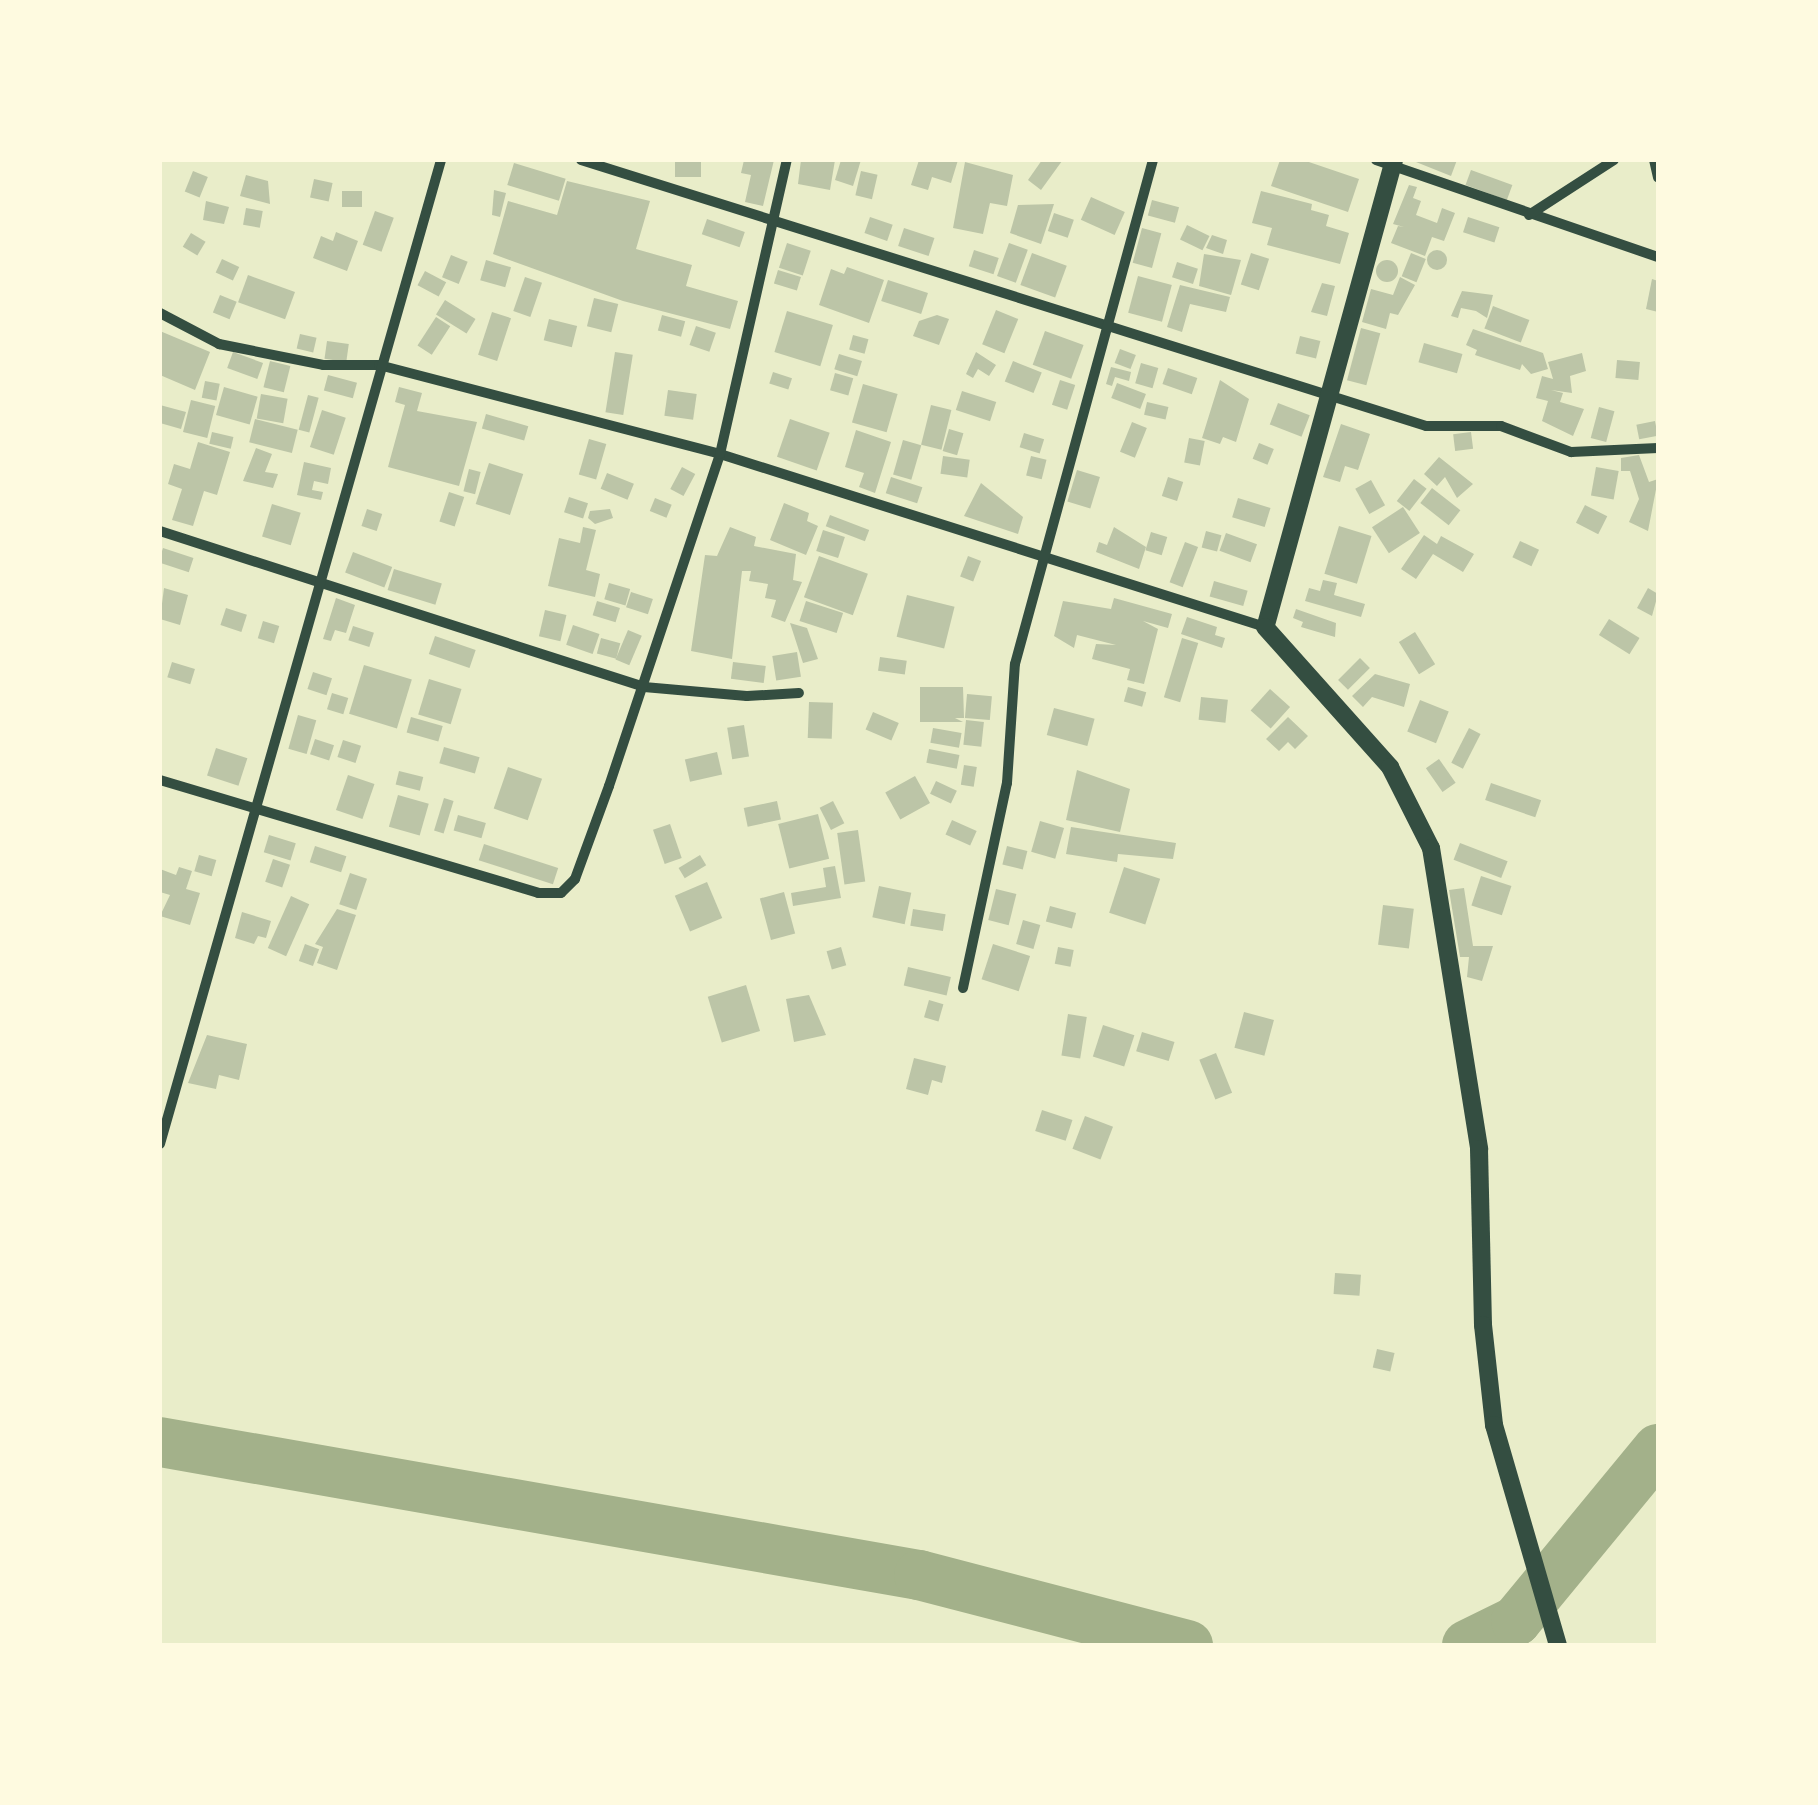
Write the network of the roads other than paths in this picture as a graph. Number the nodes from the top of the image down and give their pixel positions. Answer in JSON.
{"nodes":[{"id":1,"x":441,"y":160,"type":"edge"},
{"id":2,"x":582,"y":160,"type":"edge"},
{"id":3,"x":787,"y":160,"type":"edge"},
{"id":4,"x":1153,"y":160,"type":"edge"},
{"id":5,"x":1614,"y":160,"type":"edge"},
{"id":6,"x":1654,"y":160,"type":"edge"},
{"id":7,"x":1388,"y":162,"type":"edge"},
{"id":8,"x":1658,"y":178,"type":"edge"},
{"id":9,"x":1529,"y":215,"type":"junction"},
{"id":10,"x":775,"y":224,"type":"junction"},
{"id":11,"x":1658,"y":257,"type":"edge"},
{"id":12,"x":160,"y":313,"type":"edge"},
{"id":13,"x":1105,"y":330,"type":"junction"},
{"id":14,"x":379,"y":365,"type":"junction"},
{"id":15,"x":1329,"y":395,"type":"junction"},
{"id":16,"x":1658,"y":448,"type":"edge"},
{"id":17,"x":720,"y":454,"type":"junction"},
{"id":18,"x":160,"y":531,"type":"edge"},
{"id":19,"x":1040,"y":559,"type":"junction"},
{"id":20,"x":320,"y":578,"type":"junction"},
{"id":21,"x":1265,"y":627,"type":"junction"},
{"id":22,"x":644,"y":687,"type":"junction"},
{"id":23,"x":799,"y":693,"type":"dead end"},
{"id":24,"x":160,"y":780,"type":"edge"},
{"id":25,"x":260,"y":810,"type":"junction"},
{"id":26,"x":963,"y":988,"type":"dead end"},
{"id":27,"x":160,"y":1144,"type":"edge"},
{"id":28,"x":1558,"y":1645,"type":"edge"}],
"edges":[{"from":1,"to":14,"type":"street"},
{"from":2,"to":10,"type":"street"},
{"from":3,"to":10,"type":"street"},
{"from":4,"to":13,"type":"street"},
{"from":5,"to":9,"type":"street"},
{"from":6,"to":8,"type":"street"},
{"from":7,"to":9,"type":"street"},
{"from":7,"to":15,"type":"main road"},
{"from":9,"to":11,"type":"street"},
{"from":10,"to":13,"type":"street"},
{"from":10,"to":17,"type":"street"},
{"from":12,"to":14,"type":"street"},
{"from":13,"to":15,"type":"street"},
{"from":13,"to":19,"type":"street"},
{"from":14,"to":17,"type":"street"},
{"from":14,"to":20,"type":"street"},
{"from":15,"to":16,"type":"street"},
{"from":15,"to":21,"type":"main road"},
{"from":17,"to":19,"type":"street"},
{"from":17,"to":22,"type":"street"},
{"from":18,"to":20,"type":"street"},
{"from":19,"to":21,"type":"street"},
{"from":19,"to":26,"type":"street"},
{"from":20,"to":22,"type":"street"},
{"from":20,"to":25,"type":"street"},
{"from":21,"to":28,"type":"main road"},
{"from":22,"to":23,"type":"street"},
{"from":22,"to":25,"type":"street"},
{"from":24,"to":25,"type":"street"},
{"from":25,"to":27,"type":"street"}]}
